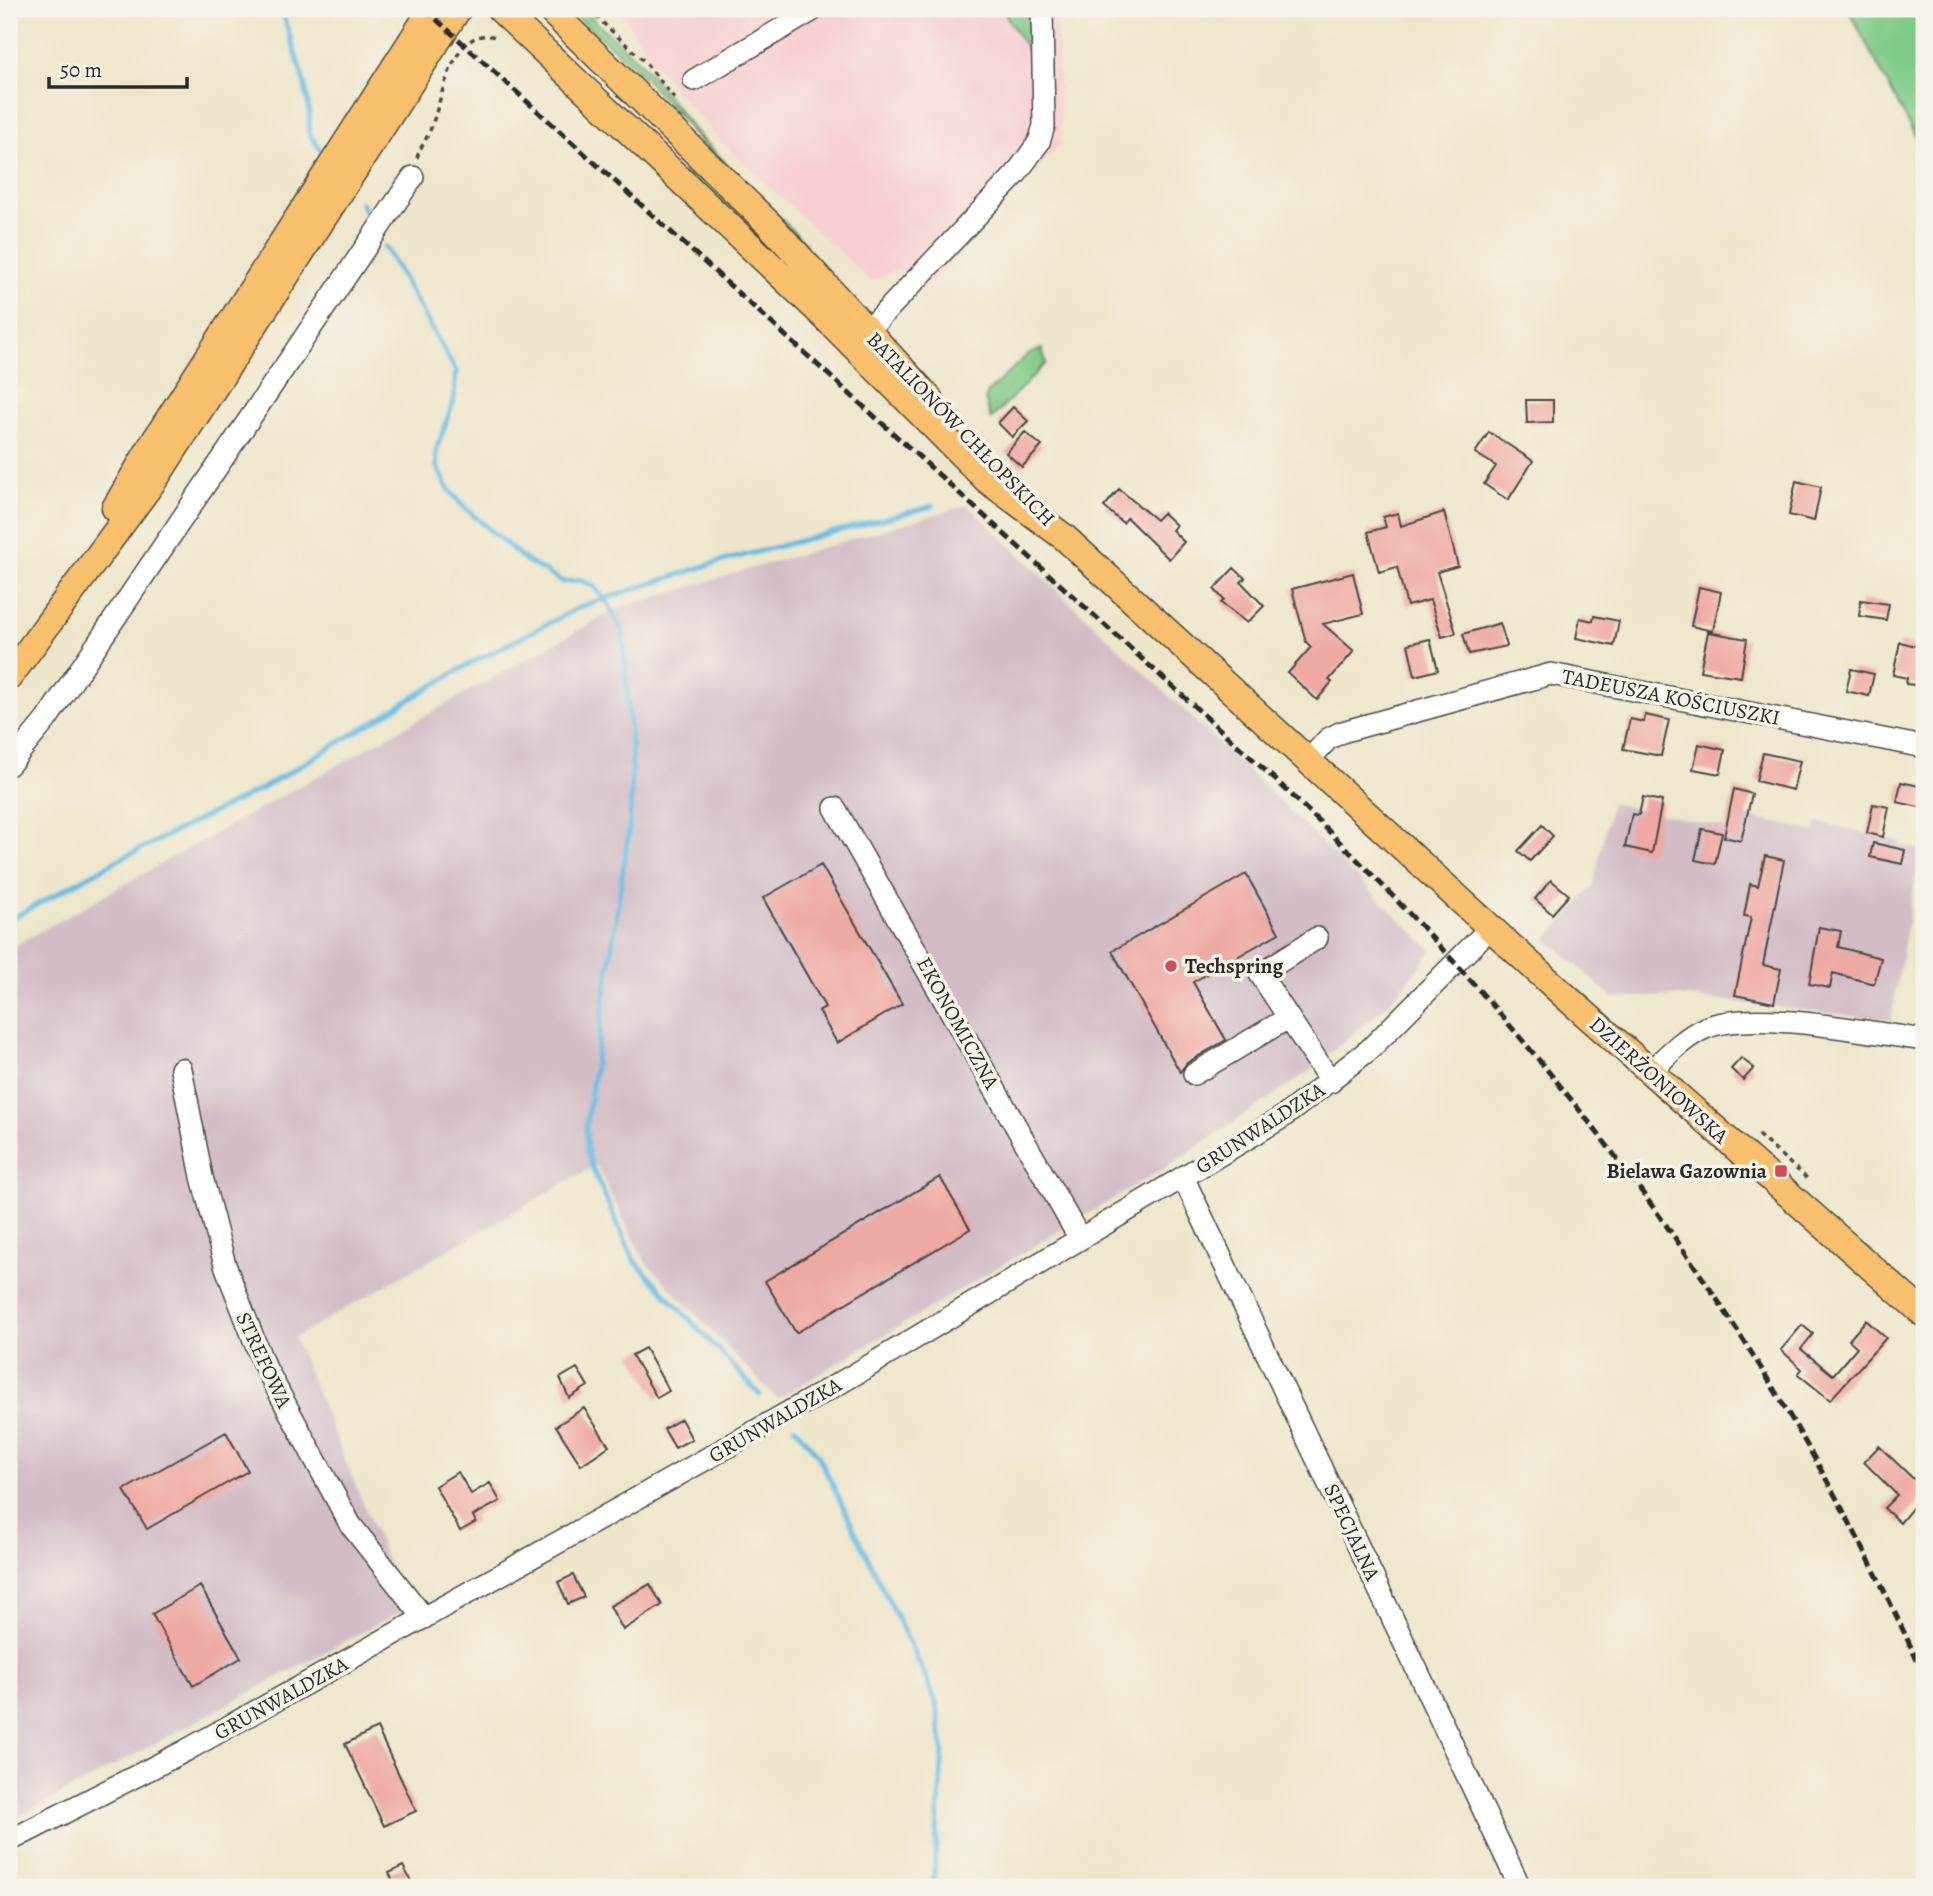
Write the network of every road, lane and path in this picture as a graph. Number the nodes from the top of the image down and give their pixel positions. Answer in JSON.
{"nodes":[{"id":1,"x":432,"y":9,"type":"edge"},
{"id":2,"x":458,"y":9,"type":"edge"},
{"id":3,"x":500,"y":9,"type":"edge"},
{"id":4,"x":549,"y":9,"type":"edge"},
{"id":5,"x":588,"y":9,"type":"edge"},
{"id":6,"x":815,"y":9,"type":"edge"},
{"id":7,"x":1042,"y":9,"type":"edge"},
{"id":8,"x":505,"y":41,"type":"dead end"},
{"id":9,"x":694,"y":79,"type":"dead end"},
{"id":10,"x":683,"y":110,"type":"dead end"},
{"id":11,"x":413,"y":177,"type":"joint"},
{"id":12,"x":861,"y":338,"type":"junction"},
{"id":13,"x":51,"y":619,"type":"junction"},
{"id":14,"x":9,"y":677,"type":"edge"},
{"id":15,"x":1924,"y":747,"type":"edge"},
{"id":16,"x":1308,"y":761,"type":"junction"},
{"id":17,"x":9,"y":765,"type":"edge"},
{"id":18,"x":835,"y":807,"type":"dead end"},
{"id":19,"x":1491,"y":927,"type":"junction"},
{"id":20,"x":1317,"y":938,"type":"dead end"},
{"id":21,"x":1288,"y":1018,"type":"junction"},
{"id":22,"x":1924,"y":1041,"type":"edge"},
{"id":23,"x":181,"y":1069,"type":"dead end"},
{"id":24,"x":1650,"y":1072,"type":"junction"},
{"id":25,"x":1194,"y":1074,"type":"dead end"},
{"id":26,"x":1331,"y":1083,"type":"junction"},
{"id":27,"x":1183,"y":1177,"type":"junction"},
{"id":28,"x":1080,"y":1239,"type":"junction"},
{"id":29,"x":1924,"y":1314,"type":"edge"},
{"id":30,"x":424,"y":1618,"type":"junction"},
{"id":31,"x":9,"y":1841,"type":"edge"},
{"id":32,"x":1520,"y":1887,"type":"edge"}],
"edges":[{"from":1,"to":13,"type":"main road"},
{"from":2,"to":13,"type":"main road"},
{"from":3,"to":12,"type":"main road","name":"BATALIONÓW CHŁOPSKICH"},
{"from":4,"to":12,"type":"main road","name":"BATALIONÓW CHŁOPSKICH"},
{"from":5,"to":10,"type":"path"},
{"from":6,"to":9,"type":"street"},
{"from":7,"to":12,"type":"street"},
{"from":8,"to":11,"type":"path"},
{"from":11,"to":17,"type":"street"},
{"from":12,"to":16,"type":"main road","name":"BATALIONÓW CHŁOPSKICH"},
{"from":13,"to":14,"type":"main road"},
{"from":15,"to":16,"type":"street","name":"TADEUSZA KOŚCIUSZKI"},
{"from":16,"to":19,"type":"main road","name":"DZIERŻONIOWSKA"},
{"from":18,"to":28,"type":"street","name":"EKONOMICZNA"},
{"from":19,"to":24,"type":"main road","name":"DZIERŻONIOWSKA"},
{"from":19,"to":26,"type":"street","name":"GRUNWALDZKA"},
{"from":20,"to":21,"type":"street"},
{"from":21,"to":25,"type":"street"},
{"from":21,"to":26,"type":"street"},
{"from":22,"to":24,"type":"street"},
{"from":23,"to":30,"type":"street","name":"STREFOWA"},
{"from":24,"to":29,"type":"main road","name":"DZIERŻONIOWSKA"},
{"from":26,"to":27,"type":"street","name":"GRUNWALDZKA"},
{"from":27,"to":28,"type":"street","name":"GRUNWALDZKA"},
{"from":27,"to":32,"type":"street","name":"SPECJALNA"},
{"from":28,"to":30,"type":"street","name":"GRUNWALDZKA"},
{"from":30,"to":31,"type":"street","name":"GRUNWALDZKA"}]}
